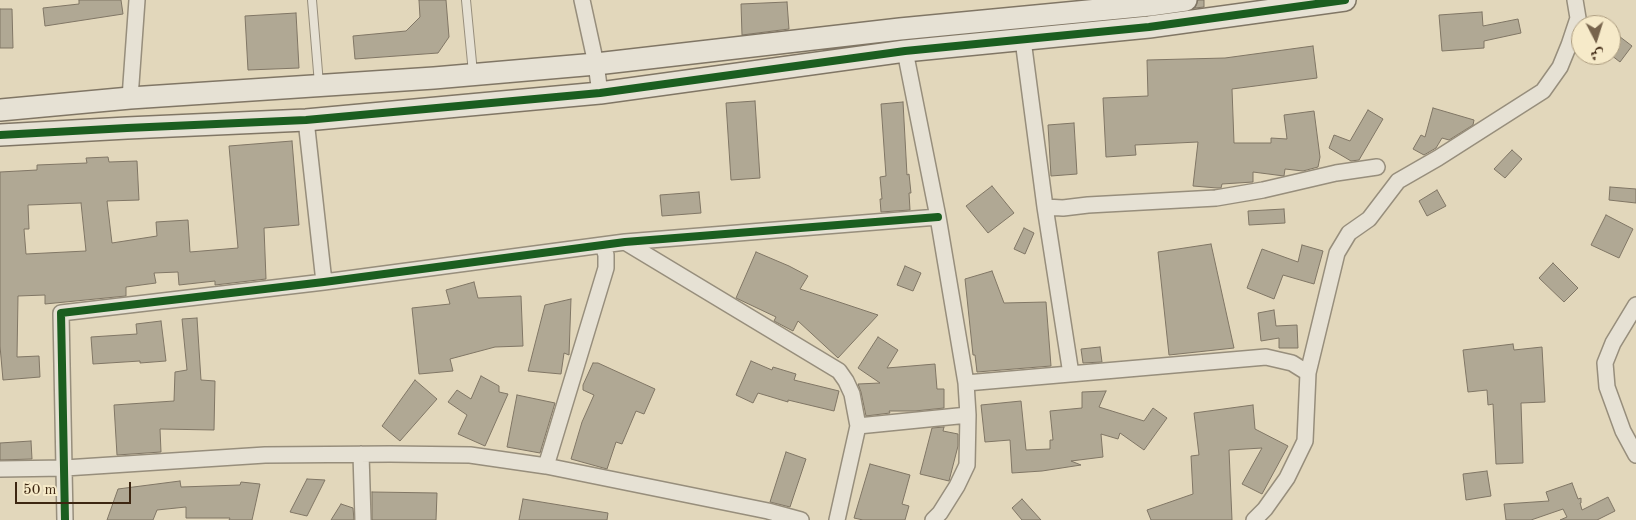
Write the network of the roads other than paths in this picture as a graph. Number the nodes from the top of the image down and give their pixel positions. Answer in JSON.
{"nodes":[{"id":1,"x":137,"y":0,"type":"edge"},
{"id":2,"x":312,"y":0,"type":"edge"},
{"id":3,"x":466,"y":0,"type":"edge"},
{"id":4,"x":582,"y":0,"type":"edge"},
{"id":5,"x":1186,"y":0,"type":"edge"},
{"id":6,"x":1345,"y":0,"type":"edge"},
{"id":7,"x":1575,"y":0,"type":"edge"},
{"id":8,"x":1150,"y":2,"type":"edge"},
{"id":9,"x":1022,"y":40,"type":"junction"},
{"id":10,"x":905,"y":51,"type":"junction"},
{"id":11,"x":596,"y":64,"type":"junction"},
{"id":12,"x":473,"y":74,"type":"junction"},
{"id":13,"x":434,"y":78,"type":"junction"},
{"id":14,"x":320,"y":86,"type":"junction"},
{"id":15,"x":600,"y":93,"type":"junction"},
{"id":16,"x":130,"y":98,"type":"junction"},
{"id":17,"x":437,"y":108,"type":"junction"},
{"id":18,"x":0,"y":110,"type":"edge"},
{"id":19,"x":306,"y":120,"type":"junction"},
{"id":20,"x":127,"y":128,"type":"junction"},
{"id":21,"x":0,"y":135,"type":"edge"},
{"id":22,"x":1377,"y":167,"type":"dead end"},
{"id":23,"x":1045,"y":207,"type":"junction"},
{"id":24,"x":938,"y":217,"type":"junction"},
{"id":25,"x":625,"y":242,"type":"junction"},
{"id":26,"x":603,"y":245,"type":"junction"},
{"id":27,"x":324,"y":282,"type":"junction"},
{"id":28,"x":1636,"y":305,"type":"edge"},
{"id":29,"x":1071,"y":374,"type":"junction"},
{"id":30,"x":1308,"y":374,"type":"junction"},
{"id":31,"x":966,"y":383,"type":"junction"},
{"id":32,"x":968,"y":415,"type":"junction"},
{"id":33,"x":858,"y":426,"type":"junction"},
{"id":34,"x":361,"y":454,"type":"junction"},
{"id":35,"x":1636,"y":455,"type":"edge"},
{"id":36,"x":546,"y":466,"type":"junction"},
{"id":37,"x":65,"y":468,"type":"junction"},
{"id":38,"x":0,"y":469,"type":"edge"},
{"id":39,"x":65,"y":520,"type":"edge"},
{"id":40,"x":363,"y":520,"type":"edge"},
{"id":41,"x":801,"y":520,"type":"edge"},
{"id":42,"x":837,"y":520,"type":"edge"},
{"id":43,"x":933,"y":520,"type":"edge"},
{"id":44,"x":1254,"y":520,"type":"edge"}],
"edges":[{"from":1,"to":16,"type":"street"},
{"from":2,"to":14,"type":"lane"},
{"from":3,"to":12,"type":"lane"},
{"from":4,"to":11,"type":"street"},
{"from":5,"to":8,"type":"street"},
{"from":6,"to":9,"type":"street"},
{"from":7,"to":30,"type":"street"},
{"from":8,"to":11,"type":"street"},
{"from":9,"to":10,"type":"street"},
{"from":9,"to":23,"type":"street"},
{"from":10,"to":15,"type":"street"},
{"from":10,"to":24,"type":"street"},
{"from":11,"to":12,"type":"street"},
{"from":11,"to":15,"type":"street"},
{"from":12,"to":13,"type":"street"},
{"from":13,"to":14,"type":"street"},
{"from":13,"to":17,"type":"street"},
{"from":14,"to":16,"type":"street"},
{"from":15,"to":17,"type":"street"},
{"from":16,"to":18,"type":"street"},
{"from":16,"to":20,"type":"street"},
{"from":17,"to":19,"type":"street"},
{"from":19,"to":20,"type":"street"},
{"from":19,"to":27,"type":"street"},
{"from":20,"to":21,"type":"street"},
{"from":22,"to":23,"type":"street"},
{"from":23,"to":29,"type":"street"},
{"from":24,"to":25,"type":"street"},
{"from":24,"to":31,"type":"street"},
{"from":25,"to":26,"type":"street"},
{"from":25,"to":33,"type":"street"},
{"from":26,"to":27,"type":"street"},
{"from":26,"to":36,"type":"street"},
{"from":27,"to":37,"type":"street"},
{"from":28,"to":35,"type":"street"},
{"from":29,"to":30,"type":"street"},
{"from":29,"to":31,"type":"street"},
{"from":30,"to":44,"type":"street"},
{"from":31,"to":32,"type":"street"},
{"from":32,"to":33,"type":"street"},
{"from":32,"to":43,"type":"street"},
{"from":33,"to":42,"type":"street"},
{"from":34,"to":36,"type":"street"},
{"from":34,"to":37,"type":"street"},
{"from":34,"to":40,"type":"street"},
{"from":36,"to":41,"type":"street"},
{"from":37,"to":38,"type":"street"},
{"from":37,"to":39,"type":"street"}]}
